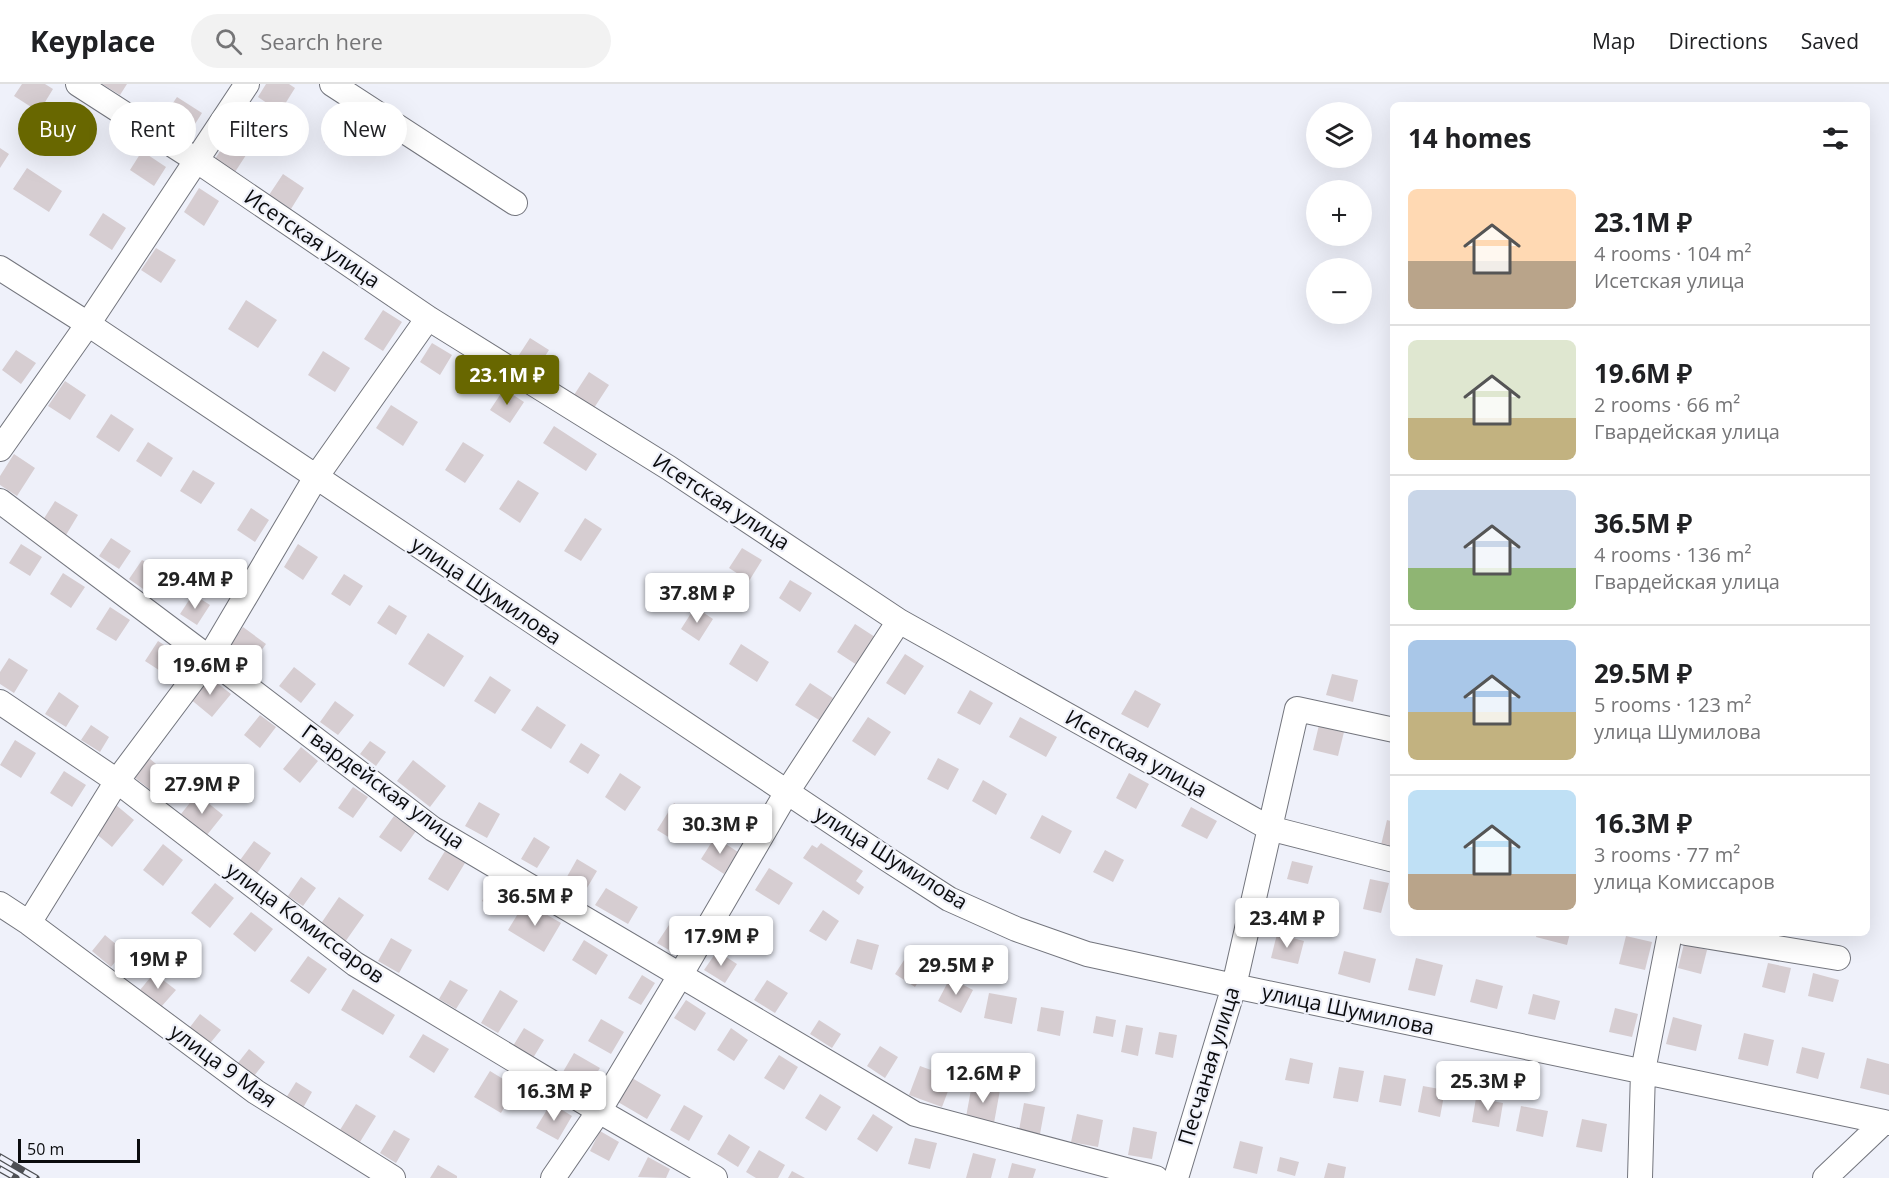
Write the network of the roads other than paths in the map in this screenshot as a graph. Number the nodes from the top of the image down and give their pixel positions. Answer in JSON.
{"nodes":[{"id":1,"x":78,"y":84,"type":"edge"},
{"id":2,"x":247,"y":84,"type":"edge"},
{"id":3,"x":332,"y":84,"type":"edge"},
{"id":4,"x":196,"y":160,"type":"junction"},
{"id":5,"x":515,"y":202,"type":"dead end"},
{"id":6,"x":0,"y":268,"type":"edge"},
{"id":7,"x":428,"y":318,"type":"junction"},
{"id":8,"x":88,"y":324,"type":"junction"},
{"id":9,"x":0,"y":449,"type":"edge"},
{"id":10,"x":316,"y":477,"type":"junction"},
{"id":11,"x":0,"y":501,"type":"edge"},
{"id":12,"x":899,"y":621,"type":"junction"},
{"id":13,"x":209,"y":658,"type":"junction"},
{"id":14,"x":0,"y":702,"type":"edge"},
{"id":15,"x":1390,"y":729,"type":"edge"},
{"id":16,"x":117,"y":781,"type":"junction"},
{"id":17,"x":786,"y":792,"type":"junction"},
{"id":18,"x":1269,"y":828,"type":"junction"},
{"id":19,"x":1390,"y":859,"type":"edge"},
{"id":20,"x":0,"y":904,"type":"edge"},
{"id":21,"x":29,"y":923,"type":"junction"},
{"id":22,"x":1669,"y":936,"type":"edge"},
{"id":23,"x":1704,"y":936,"type":"edge"},
{"id":24,"x":1838,"y":958,"type":"dead end"},
{"id":25,"x":681,"y":974,"type":"junction"},
{"id":26,"x":1234,"y":986,"type":"junction"},
{"id":27,"x":1643,"y":1071,"type":"junction"},
{"id":28,"x":598,"y":1111,"type":"junction"},
{"id":29,"x":1886,"y":1123,"type":"edge"},
{"id":30,"x":393,"y":1178,"type":"edge"},
{"id":31,"x":553,"y":1178,"type":"edge"},
{"id":32,"x":715,"y":1178,"type":"edge"},
{"id":33,"x":1156,"y":1178,"type":"edge"},
{"id":34,"x":1176,"y":1178,"type":"edge"},
{"id":35,"x":1640,"y":1178,"type":"edge"},
{"id":36,"x":1825,"y":1178,"type":"edge"}],
"edges":[{"from":1,"to":4,"type":"street","name":"Исетская улица"},
{"from":2,"to":4,"type":"street"},
{"from":3,"to":5,"type":"street"},
{"from":4,"to":7,"type":"street","name":"Исетская улица"},
{"from":4,"to":8,"type":"street"},
{"from":6,"to":8,"type":"street","name":"улица Шумилова"},
{"from":7,"to":10,"type":"street"},
{"from":7,"to":12,"type":"street","name":"Исетская улица"},
{"from":8,"to":9,"type":"street"},
{"from":8,"to":10,"type":"street","name":"улица Шумилова"},
{"from":10,"to":13,"type":"street"},
{"from":10,"to":17,"type":"street","name":"улица Шумилова"},
{"from":11,"to":13,"type":"street","name":"Гвардейская улица"},
{"from":12,"to":17,"type":"street"},
{"from":12,"to":18,"type":"street","name":"Исетская улица"},
{"from":13,"to":16,"type":"street"},
{"from":13,"to":25,"type":"street","name":"Гвардейская улица"},
{"from":14,"to":16,"type":"street","name":"улица Комиссаров"},
{"from":15,"to":18,"type":"street","name":"Песчаная улица"},
{"from":16,"to":21,"type":"street"},
{"from":16,"to":28,"type":"street","name":"улица Комиссаров"},
{"from":17,"to":25,"type":"street"},
{"from":17,"to":26,"type":"street","name":"улица Шумилова"},
{"from":18,"to":19,"type":"street","name":"Исетская улица"},
{"from":18,"to":26,"type":"street","name":"Песчаная улица"},
{"from":20,"to":21,"type":"street","name":"улица 9 Мая"},
{"from":21,"to":30,"type":"street","name":"улица 9 Мая"},
{"from":22,"to":27,"type":"street"},
{"from":23,"to":24,"type":"street"},
{"from":25,"to":28,"type":"street"},
{"from":25,"to":33,"type":"street","name":"Гвардейская улица"},
{"from":26,"to":27,"type":"street","name":"улица Шумилова"},
{"from":26,"to":34,"type":"street","name":"Песчаная улица"},
{"from":27,"to":29,"type":"street","name":"улица Шумилова"},
{"from":27,"to":35,"type":"street"},
{"from":28,"to":31,"type":"street"},
{"from":28,"to":32,"type":"street","name":"улица Комиссаров"},
{"from":29,"to":36,"type":"street","name":"улица Шумилова"}]}
